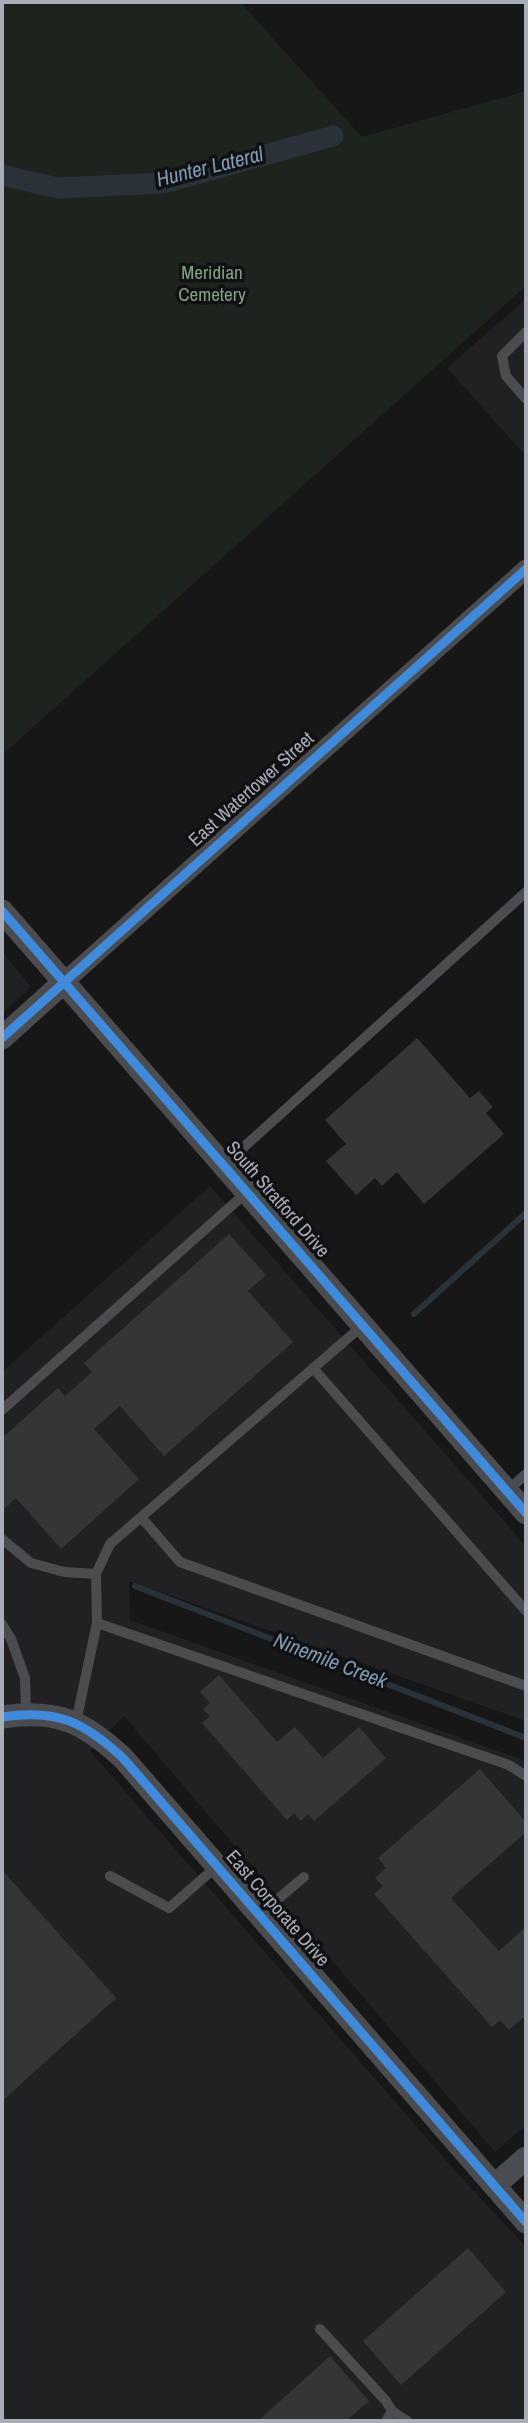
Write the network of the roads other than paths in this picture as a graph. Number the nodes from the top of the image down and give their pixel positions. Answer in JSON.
{"nodes":[{"id":1,"x":526,"y":332,"type":"edge"},
{"id":2,"x":526,"y":399,"type":"edge"},
{"id":3,"x":526,"y":569,"type":"edge"},
{"id":4,"x":526,"y":892,"type":"edge"},
{"id":5,"x":2,"y":911,"type":"edge"},
{"id":6,"x":64,"y":982,"type":"junction"},
{"id":7,"x":2,"y":1038,"type":"edge"},
{"id":8,"x":223,"y":1165,"type":"junction"},
{"id":9,"x":247,"y":1192,"type":"junction"},
{"id":10,"x":363,"y":1325,"type":"junction"},
{"id":11,"x":313,"y":1368,"type":"junction"},
{"id":12,"x":2,"y":1410,"type":"edge"},
{"id":13,"x":526,"y":1474,"type":"edge"},
{"id":14,"x":507,"y":1491,"type":"junction"},
{"id":15,"x":526,"y":1513,"type":"edge"},
{"id":16,"x":141,"y":1517,"type":"junction"},
{"id":17,"x":2,"y":1539,"type":"edge"},
{"id":18,"x":96,"y":1574,"type":"junction"},
{"id":19,"x":526,"y":1611,"type":"edge"},
{"id":20,"x":97,"y":1623,"type":"junction"},
{"id":21,"x":2,"y":1624,"type":"edge"},
{"id":22,"x":526,"y":1686,"type":"edge"},
{"id":23,"x":26,"y":1713,"type":"junction"},
{"id":24,"x":2,"y":1717,"type":"edge"},
{"id":25,"x":76,"y":1722,"type":"junction"},
{"id":26,"x":526,"y":1776,"type":"edge"},
{"id":27,"x":217,"y":1866,"type":"junction"},
{"id":28,"x":110,"y":1876,"type":"dead end"},
{"id":29,"x":304,"y":1877,"type":"dead end"},
{"id":30,"x":259,"y":1916,"type":"junction"},
{"id":31,"x":526,"y":2158,"type":"edge"},
{"id":32,"x":495,"y":2185,"type":"junction"},
{"id":33,"x":526,"y":2222,"type":"edge"},
{"id":34,"x":320,"y":2329,"type":"dead end"},
{"id":35,"x":392,"y":2411,"type":"junction"},
{"id":36,"x":386,"y":2421,"type":"edge"},
{"id":37,"x":407,"y":2421,"type":"edge"}],
"edges":[{"from":1,"to":2,"type":"lane"},
{"from":3,"to":6,"type":"street","name":"East Watertower Street"},
{"from":4,"to":8,"type":"lane"},
{"from":5,"to":6,"type":"street","name":"South Stratford Drive"},
{"from":6,"to":7,"type":"street","name":"East Watertower Street"},
{"from":6,"to":8,"type":"street","name":"South Stratford Drive"},
{"from":8,"to":9,"type":"street","name":"South Stratford Drive"},
{"from":9,"to":10,"type":"street","name":"South Stratford Drive"},
{"from":9,"to":12,"type":"lane"},
{"from":10,"to":11,"type":"lane"},
{"from":10,"to":14,"type":"street","name":"South Stratford Drive"},
{"from":11,"to":16,"type":"lane"},
{"from":11,"to":19,"type":"lane"},
{"from":13,"to":14,"type":"lane"},
{"from":14,"to":15,"type":"street","name":"South Stratford Drive"},
{"from":16,"to":18,"type":"lane"},
{"from":16,"to":22,"type":"lane"},
{"from":17,"to":18,"type":"lane"},
{"from":18,"to":20,"type":"lane"},
{"from":20,"to":25,"type":"lane"},
{"from":20,"to":26,"type":"lane"},
{"from":21,"to":23,"type":"lane"},
{"from":23,"to":24,"type":"street","name":"East Corporate Drive"},
{"from":23,"to":25,"type":"street","name":"East Corporate Drive"},
{"from":25,"to":27,"type":"street","name":"East Corporate Drive"},
{"from":27,"to":28,"type":"lane"},
{"from":27,"to":30,"type":"street","name":"East Corporate Drive"},
{"from":29,"to":30,"type":"lane"},
{"from":30,"to":32,"type":"street","name":"East Corporate Drive"},
{"from":31,"to":32,"type":"street"},
{"from":32,"to":33,"type":"street","name":"East Corporate Drive"},
{"from":34,"to":35,"type":"lane"},
{"from":35,"to":36,"type":"lane"},
{"from":35,"to":37,"type":"lane"}]}
